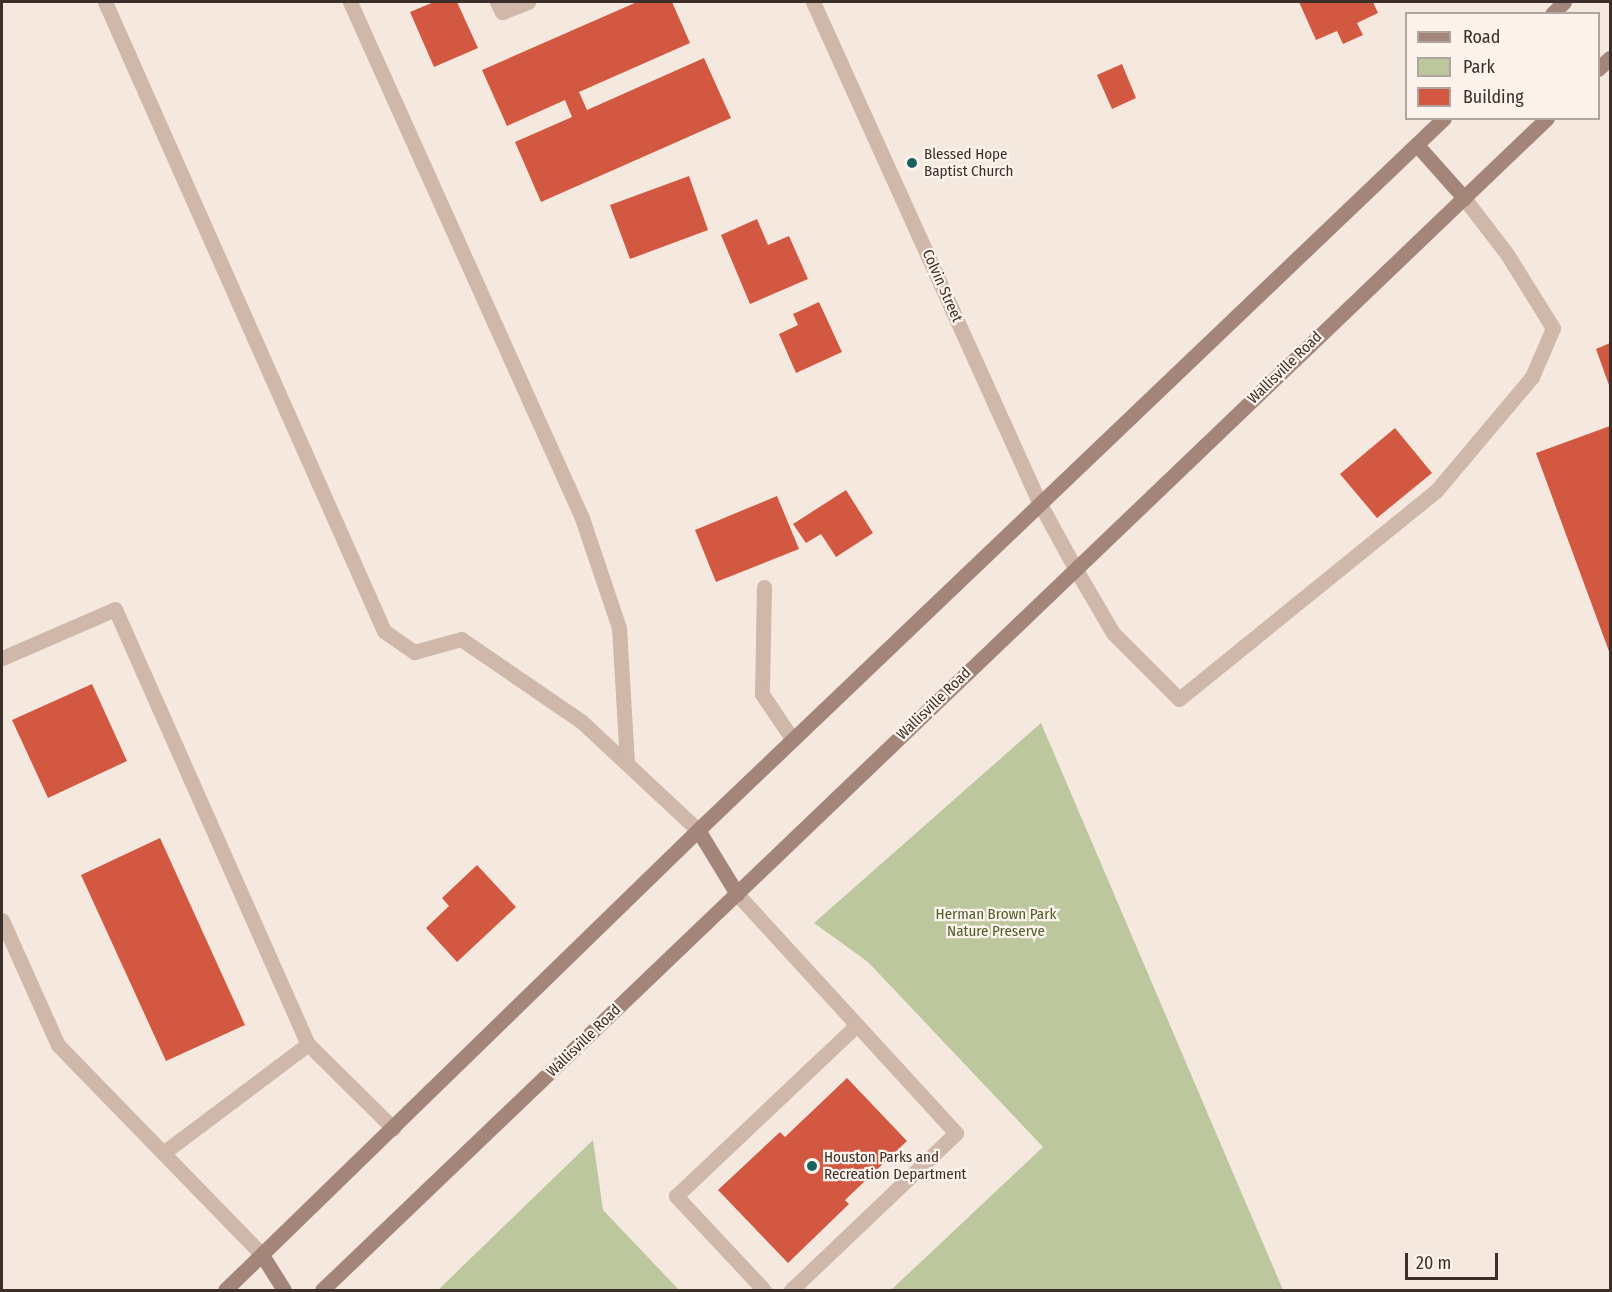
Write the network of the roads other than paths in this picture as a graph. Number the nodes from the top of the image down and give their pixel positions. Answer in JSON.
{"nodes":[{"id":1,"x":105,"y":2,"type":"edge"},
{"id":2,"x":350,"y":2,"type":"edge"},
{"id":3,"x":497,"y":2,"type":"edge"},
{"id":4,"x":528,"y":2,"type":"edge"},
{"id":5,"x":813,"y":2,"type":"edge"},
{"id":6,"x":1442,"y":120,"type":"edge"},
{"id":7,"x":1545,"y":120,"type":"edge"},
{"id":8,"x":1417,"y":145,"type":"junction"},
{"id":9,"x":1464,"y":198,"type":"junction"},
{"id":10,"x":1040,"y":504,"type":"junction"},
{"id":11,"x":1075,"y":568,"type":"junction"},
{"id":12,"x":764,"y":587,"type":"dead end"},
{"id":13,"x":2,"y":658,"type":"edge"},
{"id":14,"x":793,"y":740,"type":"junction"},
{"id":15,"x":627,"y":764,"type":"junction"},
{"id":16,"x":698,"y":830,"type":"junction"},
{"id":17,"x":737,"y":894,"type":"junction"},
{"id":18,"x":2,"y":920,"type":"edge"},
{"id":19,"x":856,"y":1026,"type":"junction"},
{"id":20,"x":308,"y":1044,"type":"junction"},
{"id":21,"x":393,"y":1128,"type":"junction"},
{"id":22,"x":163,"y":1153,"type":"junction"},
{"id":23,"x":262,"y":1255,"type":"junction"},
{"id":24,"x":225,"y":1290,"type":"edge"},
{"id":25,"x":284,"y":1290,"type":"edge"},
{"id":26,"x":322,"y":1290,"type":"edge"},
{"id":27,"x":764,"y":1290,"type":"edge"},
{"id":28,"x":791,"y":1290,"type":"edge"}],
"edges":[{"from":1,"to":15,"type":"street"},
{"from":2,"to":15,"type":"street"},
{"from":3,"to":4,"type":"street"},
{"from":5,"to":10,"type":"street","name":"Colvin Street"},
{"from":6,"to":8,"type":"main road"},
{"from":7,"to":9,"type":"main road","name":"Wallisville Road"},
{"from":8,"to":9,"type":"main road"},
{"from":8,"to":10,"type":"main road"},
{"from":9,"to":11,"type":"main road","name":"Wallisville Road"},
{"from":9,"to":11,"type":"street","name":"Colvin Street"},
{"from":10,"to":11,"type":"street","name":"Colvin Street"},
{"from":10,"to":14,"type":"main road"},
{"from":11,"to":17,"type":"main road","name":"Wallisville Road"},
{"from":12,"to":14,"type":"street"},
{"from":13,"to":20,"type":"street"},
{"from":14,"to":16,"type":"main road"},
{"from":15,"to":16,"type":"street"},
{"from":16,"to":17,"type":"main road"},
{"from":16,"to":21,"type":"main road"},
{"from":17,"to":19,"type":"street"},
{"from":17,"to":26,"type":"main road","name":"Wallisville Road"},
{"from":18,"to":22,"type":"street"},
{"from":19,"to":27,"type":"street"},
{"from":19,"to":28,"type":"street"},
{"from":20,"to":21,"type":"street"},
{"from":20,"to":22,"type":"street"},
{"from":21,"to":23,"type":"main road"},
{"from":22,"to":23,"type":"street"},
{"from":23,"to":24,"type":"main road"},
{"from":23,"to":25,"type":"main road"}]}
